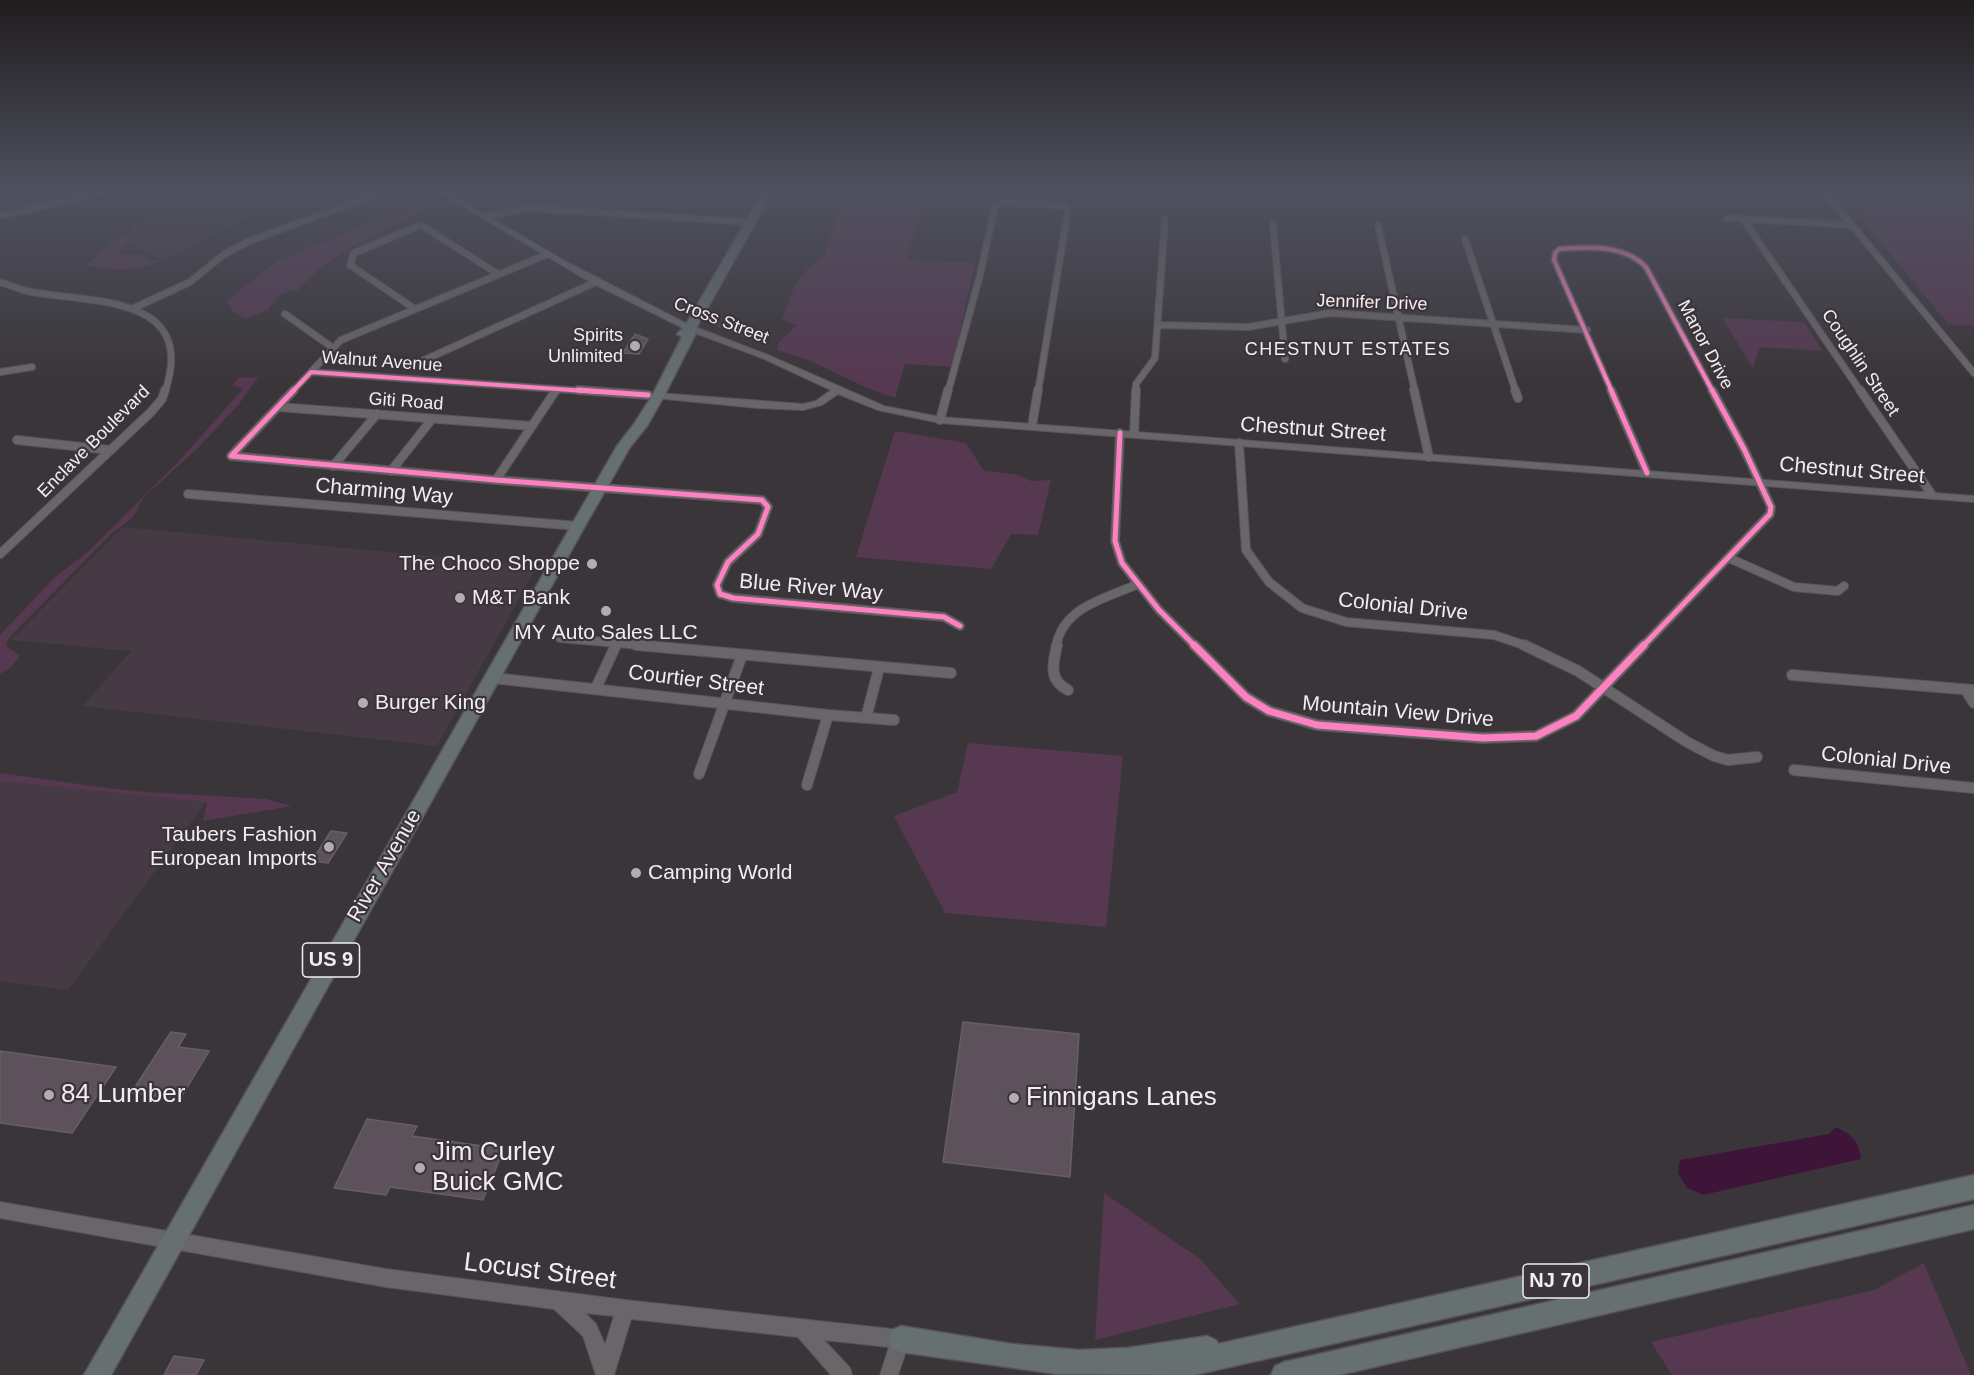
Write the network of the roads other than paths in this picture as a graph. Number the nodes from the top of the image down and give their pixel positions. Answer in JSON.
{"nodes":[{"id":1,"x":225,"y":254,"type":"edge"},
{"id":2,"x":354,"y":254,"type":"edge"},
{"id":3,"x":467,"y":254,"type":"edge"},
{"id":4,"x":548,"y":254,"type":"joint"},
{"id":5,"x":732,"y":254,"type":"edge"},
{"id":6,"x":984,"y":254,"type":"edge"},
{"id":7,"x":1061,"y":254,"type":"edge"},
{"id":8,"x":1163,"y":254,"type":"edge"},
{"id":9,"x":1276,"y":254,"type":"edge"},
{"id":10,"x":1384,"y":254,"type":"edge"},
{"id":11,"x":1469,"y":254,"type":"edge"},
{"id":12,"x":1555,"y":254,"type":"edge"},
{"id":13,"x":1631,"y":254,"type":"edge"},
{"id":14,"x":1767,"y":254,"type":"edge"},
{"id":15,"x":1875,"y":254,"type":"edge"},
{"id":16,"x":498,"y":274,"type":"junction"},
{"id":17,"x":598,"y":281,"type":"junction"},
{"id":18,"x":0,"y":282,"type":"edge"},
{"id":19,"x":8,"y":286,"type":"junction"},
{"id":20,"x":0,"y":290,"type":"edge"},
{"id":21,"x":134,"y":308,"type":"junction"},
{"id":22,"x":415,"y":309,"type":"junction"},
{"id":23,"x":285,"y":314,"type":"dead end"},
{"id":24,"x":1398,"y":317,"type":"junction"},
{"id":25,"x":1282,"y":321,"type":"junction"},
{"id":26,"x":1493,"y":324,"type":"junction"},
{"id":27,"x":1158,"y":325,"type":"junction"},
{"id":28,"x":690,"y":328,"type":"junction"},
{"id":29,"x":1587,"y":330,"type":"junction"},
{"id":30,"x":333,"y":348,"type":"junction"},
{"id":31,"x":1285,"y":359,"type":"dead end"},
{"id":32,"x":420,"y":362,"type":"dead end"},
{"id":33,"x":32,"y":367,"type":"dead end"},
{"id":34,"x":0,"y":372,"type":"edge"},
{"id":35,"x":311,"y":372,"type":"junction"},
{"id":36,"x":1974,"y":373,"type":"edge"},
{"id":37,"x":557,"y":389,"type":"junction"},
{"id":38,"x":837,"y":390,"type":"junction"},
{"id":39,"x":653,"y":396,"type":"junction"},
{"id":40,"x":1518,"y":398,"type":"dead end"},
{"id":41,"x":278,"y":407,"type":"junction"},
{"id":42,"x":376,"y":414,"type":"junction"},
{"id":43,"x":432,"y":419,"type":"junction"},
{"id":44,"x":940,"y":420,"type":"junction"},
{"id":45,"x":532,"y":426,"type":"junction"},
{"id":46,"x":1032,"y":426,"type":"junction"},
{"id":47,"x":1120,"y":433,"type":"junction"},
{"id":48,"x":1134,"y":434,"type":"junction"},
{"id":49,"x":17,"y":440,"type":"dead end"},
{"id":50,"x":1239,"y":442,"type":"junction"},
{"id":51,"x":110,"y":450,"type":"junction"},
{"id":52,"x":1430,"y":457,"type":"junction"},
{"id":53,"x":333,"y":465,"type":"junction"},
{"id":54,"x":391,"y":471,"type":"junction"},
{"id":55,"x":1647,"y":473,"type":"junction"},
{"id":56,"x":496,"y":480,"type":"junction"},
{"id":57,"x":1761,"y":482,"type":"junction"},
{"id":58,"x":600,"y":488,"type":"junction"},
{"id":59,"x":188,"y":494,"type":"dead end"},
{"id":60,"x":1932,"y":495,"type":"junction"},
{"id":61,"x":1974,"y":499,"type":"edge"},
{"id":62,"x":578,"y":526,"type":"junction"},
{"id":63,"x":0,"y":554,"type":"edge"},
{"id":64,"x":1728,"y":558,"type":"junction"},
{"id":65,"x":1138,"y":584,"type":"junction"},
{"id":66,"x":1844,"y":586,"type":"dead end"},
{"id":67,"x":960,"y":627,"type":"dead end"},
{"id":68,"x":560,"y":638,"type":"dead end"},
{"id":69,"x":617,"y":643,"type":"junction"},
{"id":70,"x":742,"y":655,"type":"junction"},
{"id":71,"x":879,"y":668,"type":"junction"},
{"id":72,"x":951,"y":673,"type":"dead end"},
{"id":73,"x":1792,"y":675,"type":"dead end"},
{"id":74,"x":493,"y":678,"type":"junction"},
{"id":75,"x":596,"y":688,"type":"junction"},
{"id":76,"x":1603,"y":688,"type":"junction"},
{"id":77,"x":1068,"y":690,"type":"dead end"},
{"id":78,"x":1970,"y":690,"type":"edge"},
{"id":79,"x":726,"y":703,"type":"junction"},
{"id":80,"x":1974,"y":704,"type":"edge"},
{"id":81,"x":828,"y":715,"type":"junction"},
{"id":82,"x":866,"y":718,"type":"junction"},
{"id":83,"x":894,"y":720,"type":"dead end"},
{"id":84,"x":1756,"y":757,"type":"dead end"},
{"id":85,"x":1794,"y":770,"type":"dead end"},
{"id":86,"x":699,"y":774,"type":"dead end"},
{"id":87,"x":807,"y":785,"type":"dead end"},
{"id":88,"x":1974,"y":788,"type":"edge"},
{"id":89,"x":1974,"y":1187,"type":"edge"},
{"id":90,"x":0,"y":1210,"type":"edge"},
{"id":91,"x":1974,"y":1217,"type":"edge"},
{"id":92,"x":175,"y":1239,"type":"junction"},
{"id":93,"x":558,"y":1300,"type":"junction"},
{"id":94,"x":625,"y":1309,"type":"junction"},
{"id":95,"x":1356,"y":1326,"type":"junction"},
{"id":96,"x":802,"y":1328,"type":"junction"},
{"id":97,"x":901,"y":1339,"type":"junction"},
{"id":98,"x":111,"y":1349,"type":"junction"},
{"id":99,"x":605,"y":1374,"type":"edge"},
{"id":100,"x":88,"y":1375,"type":"edge"},
{"id":101,"x":97,"y":1375,"type":"edge"},
{"id":102,"x":843,"y":1375,"type":"edge"},
{"id":103,"x":889,"y":1375,"type":"edge"},
{"id":104,"x":1138,"y":1375,"type":"edge"},
{"id":105,"x":1284,"y":1375,"type":"edge"}],
"edges":[{"from":1,"to":21,"type":"street"},
{"from":2,"to":22,"type":"street"},
{"from":3,"to":16,"type":"street"},
{"from":4,"to":16,"type":"street"},
{"from":4,"to":17,"type":"main road","name":"Cross Street"},
{"from":5,"to":28,"type":"highway","name":"River Avenue","number":"US 9"},
{"from":6,"to":44,"type":"street"},
{"from":7,"to":46,"type":"street"},
{"from":8,"to":27,"type":"street"},
{"from":9,"to":25,"type":"street"},
{"from":10,"to":24,"type":"street"},
{"from":11,"to":26,"type":"street"},
{"from":12,"to":29,"type":"street","name":"Manor Drive"},
{"from":13,"to":57,"type":"street","name":"Manor Drive"},
{"from":14,"to":60,"type":"street","name":"Coughlin Street"},
{"from":15,"to":36,"type":"street"},
{"from":16,"to":22,"type":"street"},
{"from":17,"to":28,"type":"main road","name":"Cross Street"},
{"from":17,"to":32,"type":"street"},
{"from":18,"to":19,"type":"street","name":"Enclave Boulevard"},
{"from":19,"to":20,"type":"street"},
{"from":19,"to":21,"type":"street","name":"Enclave Boulevard"},
{"from":21,"to":51,"type":"street","name":"Enclave Boulevard"},
{"from":22,"to":30,"type":"street"},
{"from":23,"to":30,"type":"street"},
{"from":24,"to":25,"type":"street","name":"Jennifer Drive"},
{"from":24,"to":26,"type":"street","name":"Jennifer Drive"},
{"from":24,"to":52,"type":"street"},
{"from":25,"to":27,"type":"street","name":"Jennifer Drive"},
{"from":25,"to":31,"type":"street"},
{"from":26,"to":29,"type":"street","name":"Jennifer Drive"},
{"from":26,"to":40,"type":"street"},
{"from":27,"to":48,"type":"street"},
{"from":28,"to":38,"type":"street","name":"Cross Street"},
{"from":28,"to":39,"type":"highway","name":"River Avenue","number":"US 9"},
{"from":29,"to":55,"type":"street","name":"Manor Drive"},
{"from":30,"to":35,"type":"street"},
{"from":33,"to":34,"type":"street"},
{"from":35,"to":37,"type":"street","name":"Walnut Avenue"},
{"from":35,"to":41,"type":"street","name":"Walnut Avenue"},
{"from":37,"to":39,"type":"street","name":"Walnut Avenue"},
{"from":37,"to":45,"type":"street"},
{"from":38,"to":39,"type":"street"},
{"from":38,"to":44,"type":"street","name":"Chestnut Street"},
{"from":39,"to":58,"type":"highway","name":"River Avenue","number":"US 9"},
{"from":41,"to":42,"type":"street","name":"Giti Road"},
{"from":41,"to":53,"type":"street","name":"Walnut Avenue"},
{"from":42,"to":43,"type":"street","name":"Giti Road"},
{"from":42,"to":53,"type":"street"},
{"from":43,"to":45,"type":"street","name":"Giti Road"},
{"from":43,"to":54,"type":"street"},
{"from":44,"to":46,"type":"street","name":"Chestnut Street"},
{"from":45,"to":56,"type":"street"},
{"from":46,"to":47,"type":"street","name":"Chestnut Street"},
{"from":47,"to":48,"type":"street","name":"Chestnut Street"},
{"from":47,"to":65,"type":"street","name":"Mountain View Drive"},
{"from":48,"to":50,"type":"street","name":"Chestnut Street"},
{"from":49,"to":51,"type":"street"},
{"from":50,"to":52,"type":"street","name":"Chestnut Street"},
{"from":50,"to":76,"type":"street","name":"Colonial Drive"},
{"from":51,"to":63,"type":"street","name":"Enclave Boulevard"},
{"from":52,"to":55,"type":"street","name":"Chestnut Street"},
{"from":53,"to":54,"type":"street","name":"Walnut Avenue"},
{"from":54,"to":56,"type":"street","name":"Walnut Avenue"},
{"from":55,"to":57,"type":"street","name":"Chestnut Street"},
{"from":56,"to":58,"type":"street","name":"Walnut Avenue"},
{"from":57,"to":60,"type":"street","name":"Chestnut Street"},
{"from":57,"to":64,"type":"street","name":"Mountain View Drive"},
{"from":58,"to":62,"type":"highway","name":"River Avenue","number":"US 9"},
{"from":58,"to":67,"type":"street","name":"Blue River Way"},
{"from":59,"to":62,"type":"street","name":"Charming Way"},
{"from":60,"to":61,"type":"street","name":"Chestnut Street"},
{"from":62,"to":74,"type":"highway","name":"River Avenue","number":"US 9"},
{"from":64,"to":66,"type":"street"},
{"from":64,"to":76,"type":"street","name":"Mountain View Drive"},
{"from":65,"to":76,"type":"street","name":"Mountain View Drive"},
{"from":65,"to":77,"type":"street"},
{"from":68,"to":69,"type":"street"},
{"from":69,"to":70,"type":"street"},
{"from":69,"to":75,"type":"street"},
{"from":70,"to":71,"type":"street"},
{"from":70,"to":79,"type":"street"},
{"from":71,"to":72,"type":"street"},
{"from":71,"to":82,"type":"street"},
{"from":73,"to":78,"type":"street"},
{"from":74,"to":75,"type":"street","name":"Courtier Street"},
{"from":74,"to":92,"type":"highway","name":"River Avenue","number":"US 9"},
{"from":75,"to":79,"type":"street","name":"Courtier Street"},
{"from":76,"to":84,"type":"street","name":"Colonial Drive"},
{"from":78,"to":80,"type":"street"},
{"from":79,"to":81,"type":"street","name":"Courtier Street"},
{"from":79,"to":86,"type":"street"},
{"from":81,"to":82,"type":"street","name":"Courtier Street"},
{"from":81,"to":87,"type":"street"},
{"from":82,"to":83,"type":"street","name":"Courtier Street"},
{"from":85,"to":88,"type":"street","name":"Colonial Drive"},
{"from":89,"to":95,"type":"highway","number":"NJ 70"},
{"from":90,"to":92,"type":"street","name":"Locust Street"},
{"from":91,"to":105,"type":"highway","number":"NJ 70"},
{"from":92,"to":93,"type":"street","name":"Locust Street"},
{"from":92,"to":98,"type":"highway","name":"River Avenue","number":"US 9"},
{"from":93,"to":94,"type":"street","name":"Locust Street"},
{"from":93,"to":99,"type":"street"},
{"from":94,"to":96,"type":"street","name":"Locust Street"},
{"from":94,"to":99,"type":"street"},
{"from":95,"to":97,"type":"highway"},
{"from":95,"to":104,"type":"highway","number":"NJ 70"},
{"from":96,"to":97,"type":"street","name":"Locust Street"},
{"from":96,"to":102,"type":"street"},
{"from":97,"to":103,"type":"street"},
{"from":98,"to":100,"type":"highway"},
{"from":98,"to":101,"type":"highway","number":"US 9"}]}
